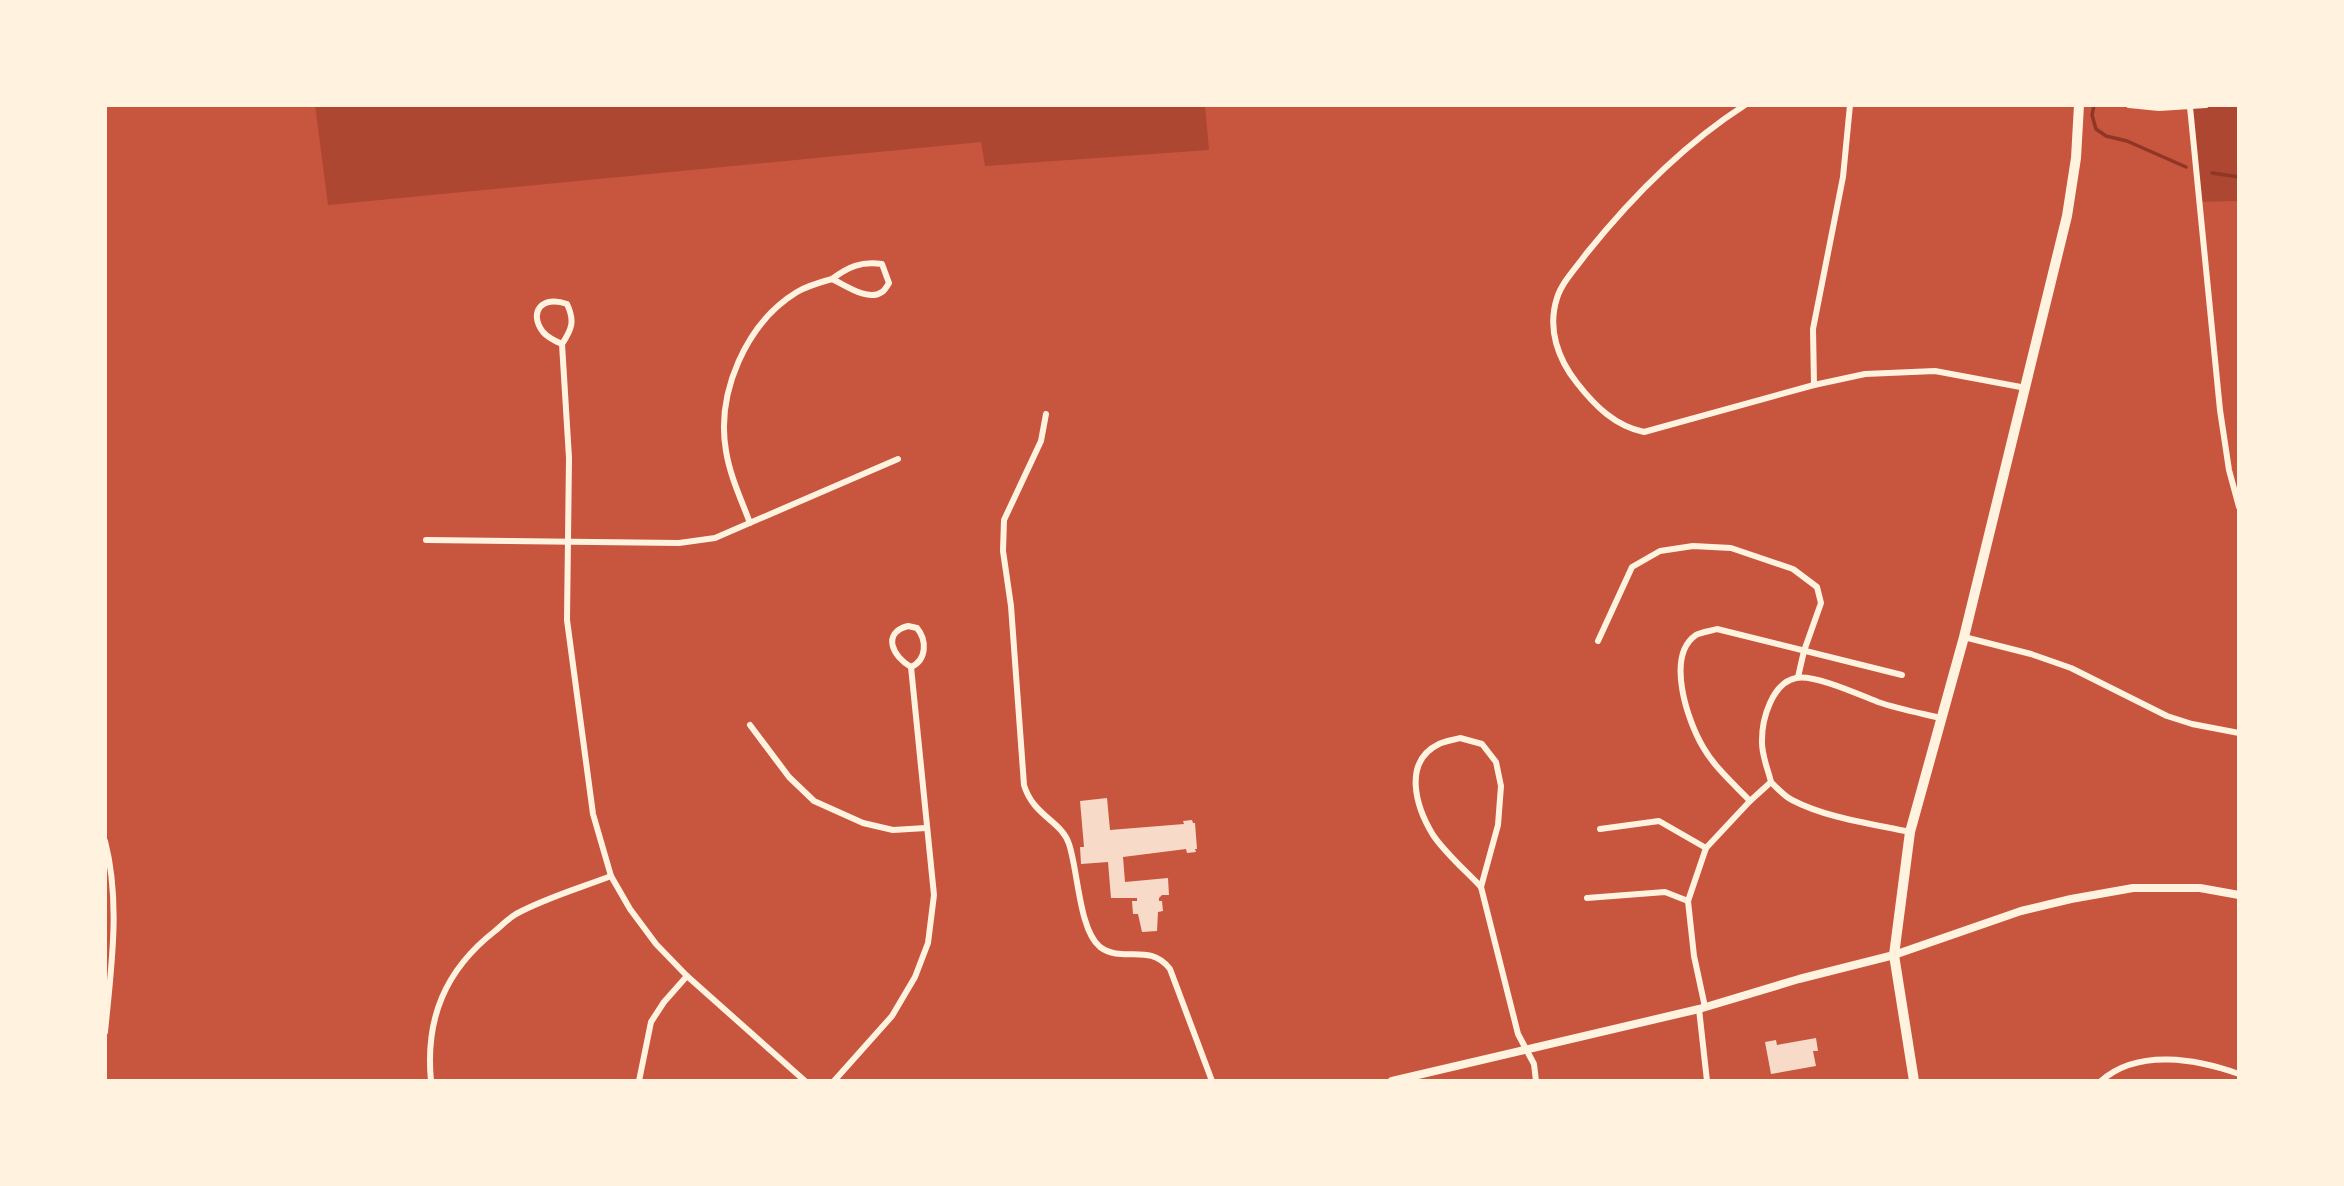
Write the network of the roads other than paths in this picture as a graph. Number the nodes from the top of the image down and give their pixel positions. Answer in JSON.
{"nodes":[{"id":1,"x":1745,"y":105,"type":"edge"},
{"id":2,"x":1850,"y":105,"type":"edge"},
{"id":3,"x":2079,"y":105,"type":"edge"},
{"id":4,"x":2129,"y":105,"type":"edge"},
{"id":5,"x":2206,"y":105,"type":"edge"},
{"id":6,"x":2190,"y":107,"type":"edge"},
{"id":7,"x":832,"y":279,"type":"junction"},
{"id":8,"x":562,"y":344,"type":"junction"},
{"id":9,"x":1814,"y":385,"type":"junction"},
{"id":10,"x":2026,"y":388,"type":"junction"},
{"id":11,"x":1046,"y":414,"type":"dead end"},
{"id":12,"x":898,"y":459,"type":"dead end"},
{"id":13,"x":2239,"y":507,"type":"edge"},
{"id":14,"x":750,"y":523,"type":"junction"},
{"id":15,"x":426,"y":540,"type":"dead end"},
{"id":16,"x":567,"y":541,"type":"junction"},
{"id":17,"x":1964,"y":637,"type":"junction"},
{"id":18,"x":1598,"y":641,"type":"dead end"},
{"id":19,"x":1804,"y":651,"type":"junction"},
{"id":20,"x":911,"y":667,"type":"junction"},
{"id":21,"x":1902,"y":675,"type":"dead end"},
{"id":22,"x":1798,"y":677,"type":"junction"},
{"id":23,"x":1941,"y":718,"type":"junction"},
{"id":24,"x":750,"y":725,"type":"dead end"},
{"id":25,"x":2239,"y":733,"type":"edge"},
{"id":26,"x":1771,"y":782,"type":"junction"},
{"id":27,"x":1750,"y":801,"type":"junction"},
{"id":28,"x":926,"y":828,"type":"junction"},
{"id":29,"x":1600,"y":829,"type":"dead end"},
{"id":30,"x":1910,"y":832,"type":"junction"},
{"id":31,"x":105,"y":841,"type":"edge"},
{"id":32,"x":1706,"y":848,"type":"junction"},
{"id":33,"x":611,"y":876,"type":"junction"},
{"id":34,"x":1481,"y":887,"type":"junction"},
{"id":35,"x":2239,"y":895,"type":"edge"},
{"id":36,"x":1587,"y":898,"type":"dead end"},
{"id":37,"x":1688,"y":901,"type":"junction"},
{"id":38,"x":1894,"y":956,"type":"junction"},
{"id":39,"x":687,"y":976,"type":"junction"},
{"id":40,"x":1702,"y":1008,"type":"junction"},
{"id":41,"x":105,"y":1032,"type":"edge"},
{"id":42,"x":1527,"y":1049,"type":"junction"},
{"id":43,"x":2239,"y":1074,"type":"edge"},
{"id":44,"x":431,"y":1081,"type":"edge"},
{"id":45,"x":639,"y":1081,"type":"edge"},
{"id":46,"x":805,"y":1081,"type":"edge"},
{"id":47,"x":834,"y":1081,"type":"edge"},
{"id":48,"x":1212,"y":1081,"type":"edge"},
{"id":49,"x":1392,"y":1081,"type":"edge"},
{"id":50,"x":1536,"y":1081,"type":"edge"},
{"id":51,"x":1707,"y":1081,"type":"edge"},
{"id":52,"x":1914,"y":1081,"type":"edge"},
{"id":53,"x":2101,"y":1081,"type":"edge"}],
"edges":[{"from":1,"to":9,"type":"street"},
{"from":2,"to":9,"type":"street"},
{"from":3,"to":10,"type":"main road"},
{"from":4,"to":6,"type":"street"},
{"from":5,"to":6,"type":"street"},
{"from":6,"to":13,"type":"street"},
{"from":7,"to":7,"type":"street"},
{"from":7,"to":14,"type":"street"},
{"from":8,"to":8,"type":"street"},
{"from":8,"to":16,"type":"street"},
{"from":9,"to":10,"type":"street"},
{"from":10,"to":17,"type":"main road"},
{"from":11,"to":48,"type":"street"},
{"from":12,"to":14,"type":"street"},
{"from":14,"to":16,"type":"street"},
{"from":15,"to":16,"type":"street"},
{"from":16,"to":33,"type":"street"},
{"from":17,"to":23,"type":"main road"},
{"from":17,"to":25,"type":"street"},
{"from":18,"to":19,"type":"street"},
{"from":19,"to":21,"type":"street"},
{"from":19,"to":22,"type":"street"},
{"from":19,"to":27,"type":"street"},
{"from":20,"to":20,"type":"street"},
{"from":20,"to":28,"type":"street"},
{"from":22,"to":23,"type":"street"},
{"from":22,"to":26,"type":"street"},
{"from":23,"to":30,"type":"main road"},
{"from":24,"to":28,"type":"street"},
{"from":26,"to":27,"type":"street"},
{"from":26,"to":30,"type":"street"},
{"from":27,"to":32,"type":"street"},
{"from":28,"to":47,"type":"street"},
{"from":29,"to":32,"type":"street"},
{"from":30,"to":38,"type":"main road"},
{"from":31,"to":41,"type":"street"},
{"from":32,"to":37,"type":"street"},
{"from":33,"to":39,"type":"street"},
{"from":33,"to":44,"type":"street"},
{"from":34,"to":34,"type":"street"},
{"from":34,"to":42,"type":"street"},
{"from":35,"to":38,"type":"street"},
{"from":36,"to":37,"type":"street"},
{"from":37,"to":40,"type":"street"},
{"from":38,"to":40,"type":"street"},
{"from":38,"to":52,"type":"main road"},
{"from":39,"to":45,"type":"street"},
{"from":39,"to":46,"type":"street"},
{"from":40,"to":42,"type":"street"},
{"from":40,"to":51,"type":"street"},
{"from":42,"to":49,"type":"street"},
{"from":42,"to":50,"type":"street"},
{"from":43,"to":53,"type":"street"}]}
